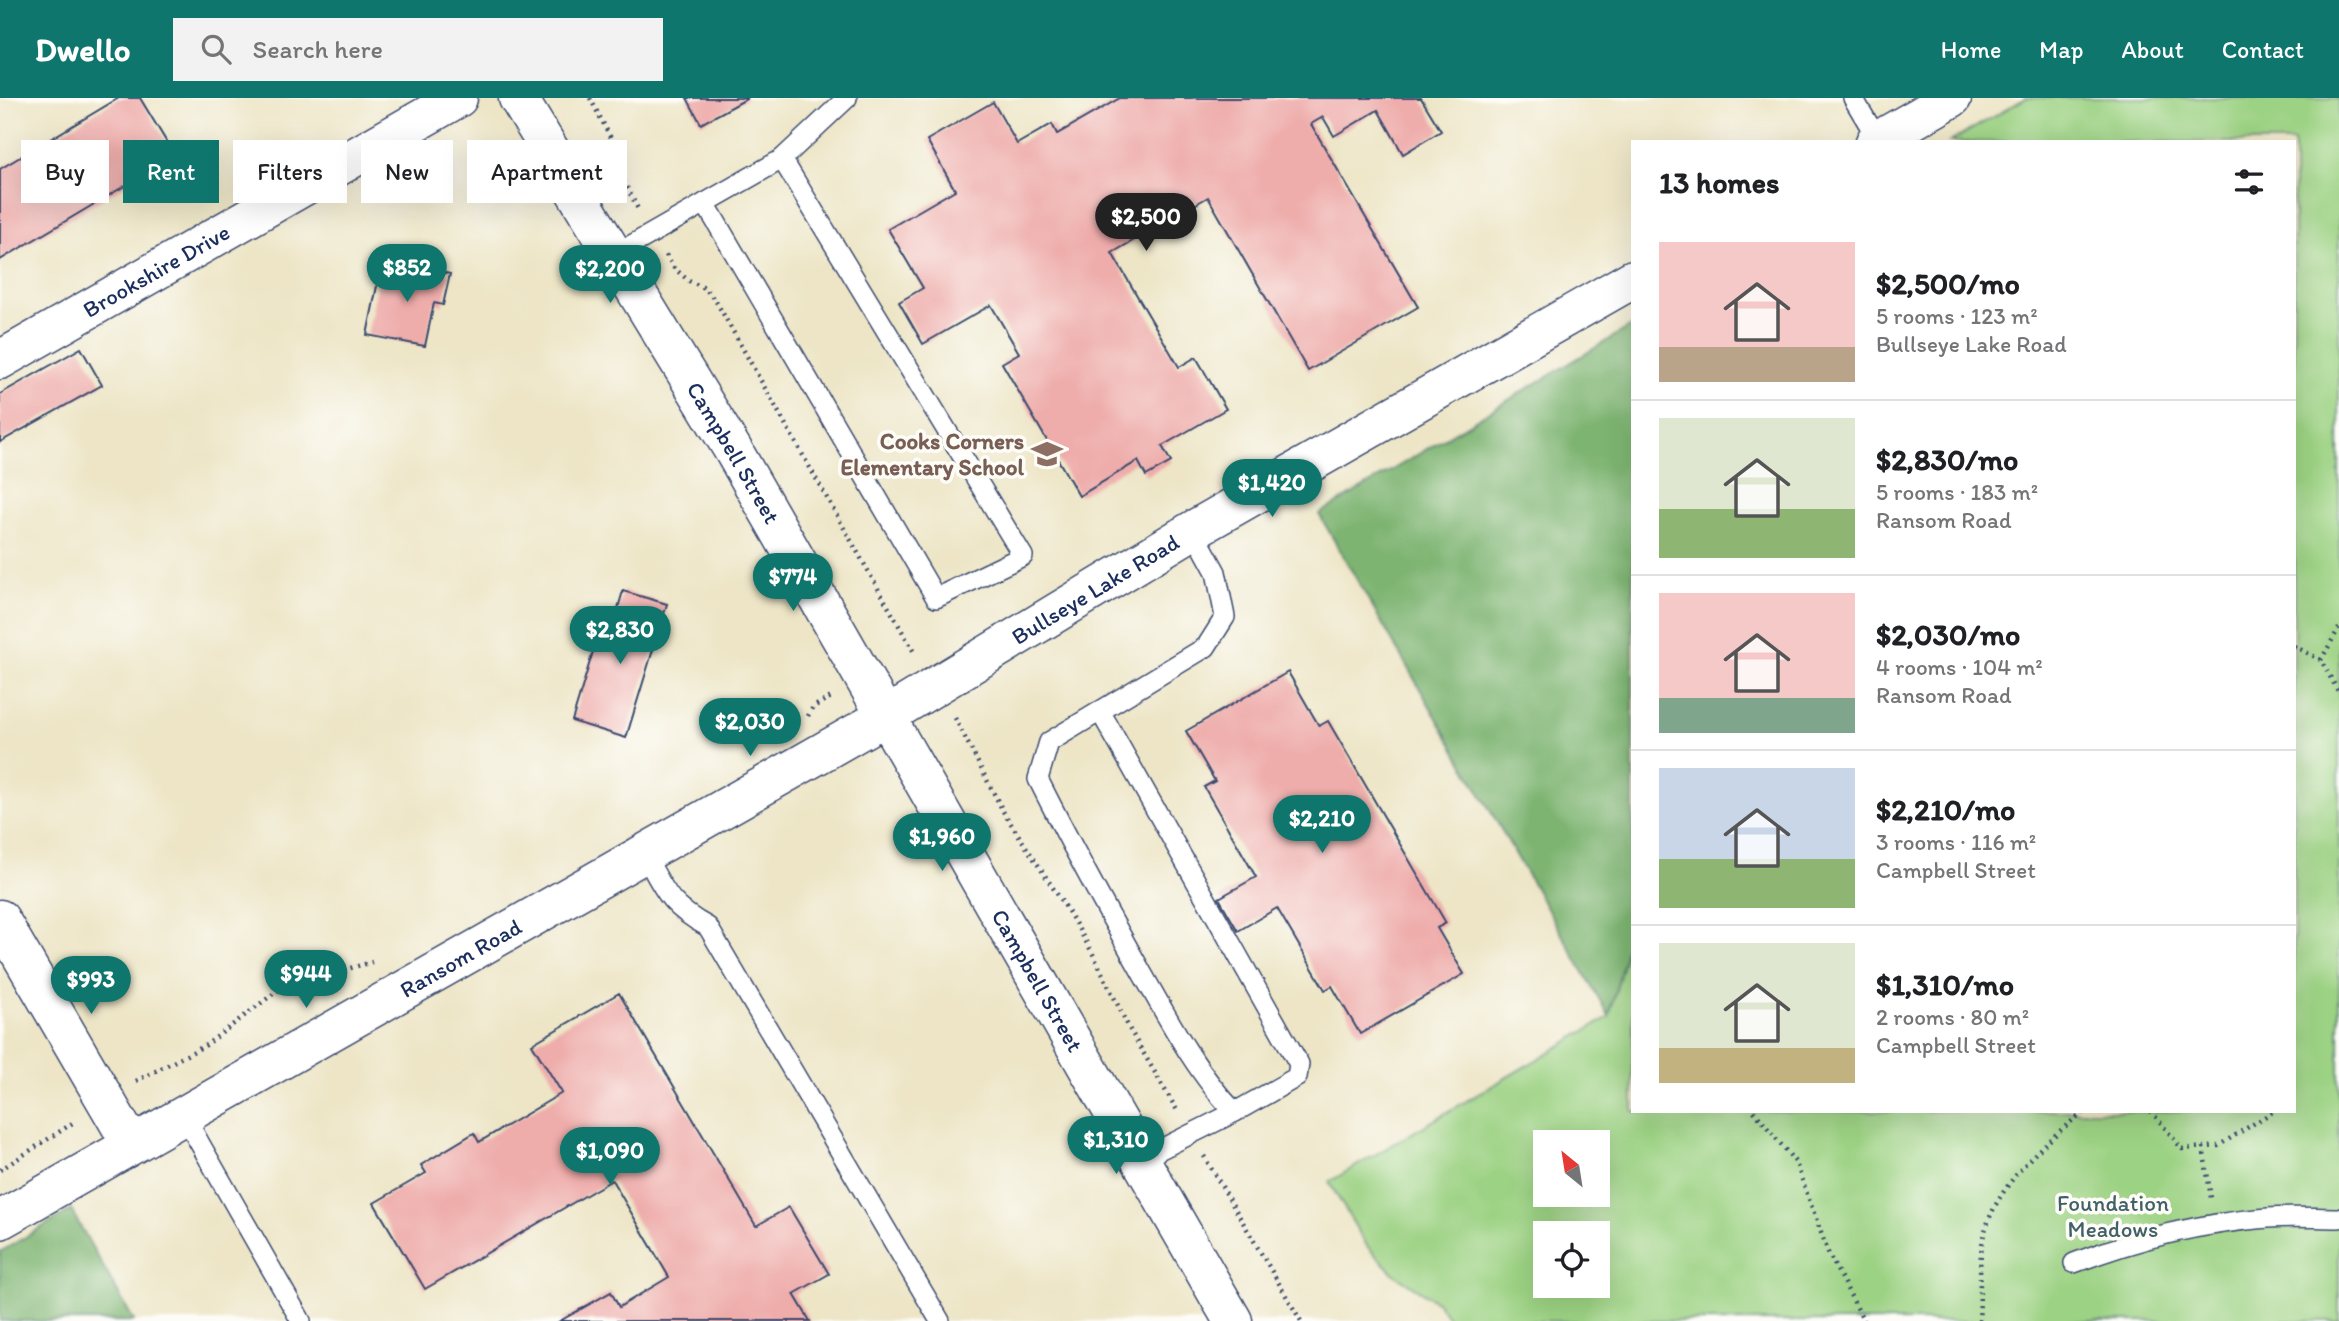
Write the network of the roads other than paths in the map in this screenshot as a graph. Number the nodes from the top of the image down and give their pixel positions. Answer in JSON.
{"nodes":[{"id":1,"x":458,"y":98,"type":"edge"},
{"id":2,"x":518,"y":98,"type":"edge"},
{"id":3,"x":847,"y":98,"type":"edge"},
{"id":4,"x":1853,"y":98,"type":"edge"},
{"id":5,"x":1952,"y":98,"type":"edge"},
{"id":6,"x":1875,"y":140,"type":"edge"},
{"id":7,"x":1878,"y":140,"type":"edge"},
{"id":8,"x":782,"y":159,"type":"junction"},
{"id":9,"x":705,"y":203,"type":"junction"},
{"id":10,"x":614,"y":255,"type":"junction"},
{"id":11,"x":1631,"y":280,"type":"edge"},
{"id":12,"x":0,"y":360,"type":"edge"},
{"id":13,"x":1193,"y":530,"type":"junction"},
{"id":14,"x":1095,"y":714,"type":"junction"},
{"id":15,"x":886,"y":716,"type":"junction"},
{"id":16,"x":644,"y":853,"type":"junction"},
{"id":17,"x":0,"y":919,"type":"edge"},
{"id":18,"x":1235,"y":1112,"type":"junction"},
{"id":19,"x":183,"y":1114,"type":"junction"},
{"id":20,"x":131,"y":1144,"type":"junction"},
{"id":21,"x":1141,"y":1159,"type":"junction"},
{"id":22,"x":2339,"y":1218,"type":"edge"},
{"id":23,"x":0,"y":1220,"type":"edge"},
{"id":24,"x":2074,"y":1263,"type":"dead end"},
{"id":25,"x":301,"y":1321,"type":"edge"},
{"id":26,"x":940,"y":1321,"type":"edge"},
{"id":27,"x":1233,"y":1321,"type":"edge"}],
"edges":[{"from":1,"to":12,"type":"main road","name":"Brookshire Drive"},
{"from":2,"to":10,"type":"main road","name":"Campbell Street"},
{"from":3,"to":8,"type":"lane"},
{"from":4,"to":6,"type":"lane"},
{"from":5,"to":7,"type":"main road"},
{"from":8,"to":9,"type":"lane"},
{"from":8,"to":9,"type":"lane"},
{"from":9,"to":10,"type":"lane"},
{"from":10,"to":15,"type":"main road","name":"Campbell Street"},
{"from":11,"to":13,"type":"main road","name":"Bullseye Lake Road"},
{"from":13,"to":14,"type":"lane"},
{"from":13,"to":15,"type":"main road","name":"Bullseye Lake Road"},
{"from":14,"to":18,"type":"lane"},
{"from":14,"to":18,"type":"lane"},
{"from":15,"to":16,"type":"main road","name":"Ransom Road"},
{"from":15,"to":21,"type":"main road","name":"Campbell Street"},
{"from":16,"to":19,"type":"main road","name":"Ransom Road"},
{"from":16,"to":26,"type":"lane"},
{"from":17,"to":20,"type":"main road"},
{"from":18,"to":21,"type":"lane"},
{"from":19,"to":20,"type":"main road","name":"Ransom Road"},
{"from":19,"to":25,"type":"lane"},
{"from":20,"to":23,"type":"main road","name":"Ransom Road"},
{"from":21,"to":27,"type":"main road","name":"Campbell Street"},
{"from":22,"to":24,"type":"lane"}]}
